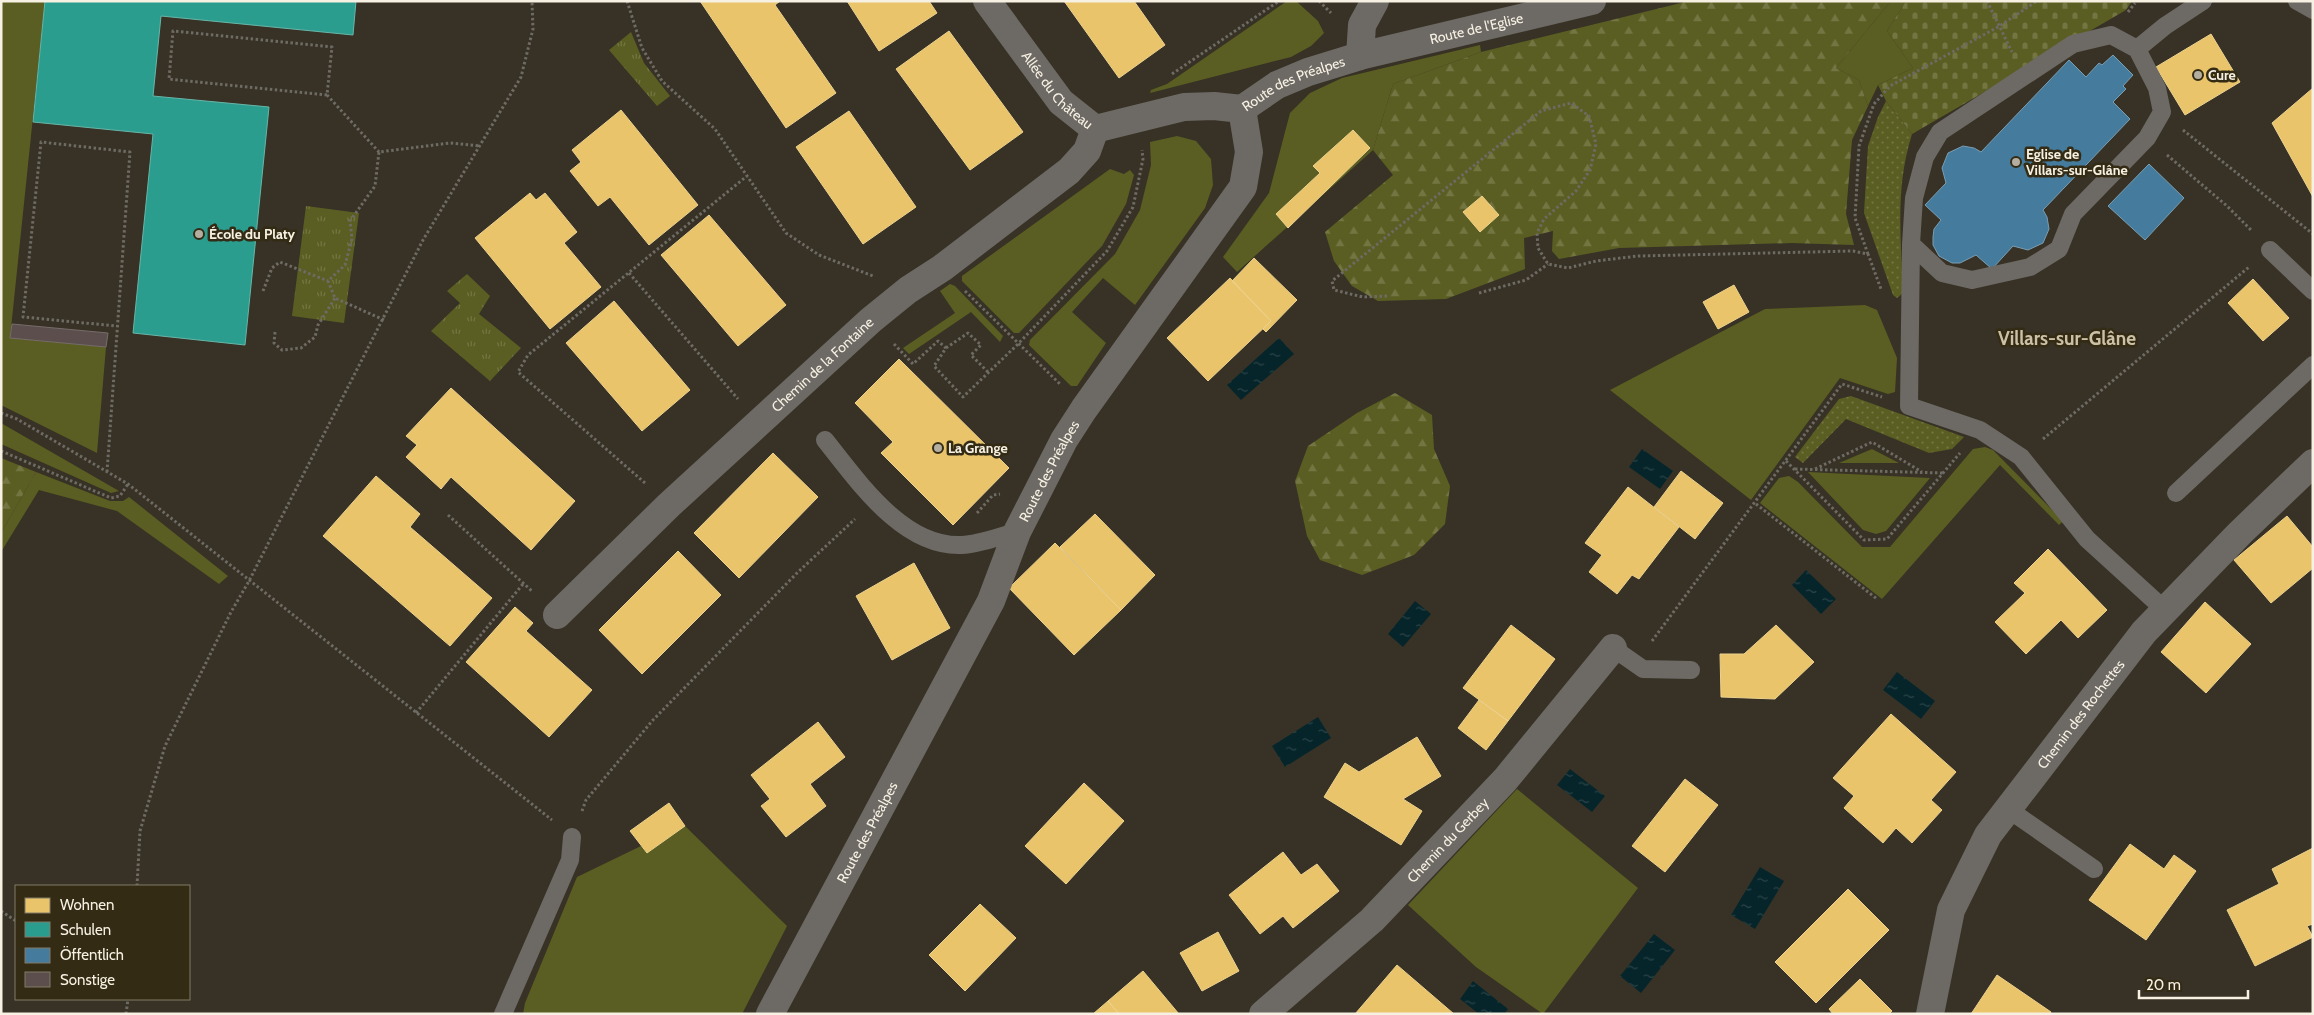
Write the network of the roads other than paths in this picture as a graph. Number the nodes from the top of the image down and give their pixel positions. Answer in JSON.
{"nodes":[{"id":1,"x":987,"y":1,"type":"edge"},
{"id":2,"x":1592,"y":1,"type":"edge"},
{"id":3,"x":2203,"y":1,"type":"edge"},
{"id":4,"x":2297,"y":1,"type":"edge"},
{"id":5,"x":1372,"y":3,"type":"edge"},
{"id":6,"x":2313,"y":10,"type":"edge"},
{"id":7,"x":2137,"y":49,"type":"junction"},
{"id":8,"x":1360,"y":56,"type":"junction"},
{"id":9,"x":1242,"y":110,"type":"junction"},
{"id":10,"x":1095,"y":129,"type":"junction"},
{"id":11,"x":1911,"y":244,"type":"junction"},
{"id":12,"x":2270,"y":250,"type":"road end"},
{"id":13,"x":2313,"y":291,"type":"edge"},
{"id":14,"x":2313,"y":365,"type":"edge"},
{"id":15,"x":825,"y":440,"type":"dead end"},
{"id":16,"x":2313,"y":463,"type":"edge"},
{"id":17,"x":2176,"y":493,"type":"dead end"},
{"id":18,"x":1017,"y":532,"type":"junction"},
{"id":19,"x":2166,"y":611,"type":"junction"},
{"id":20,"x":557,"y":615,"type":"road end"},
{"id":21,"x":1624,"y":656,"type":"joint"},
{"id":22,"x":1691,"y":670,"type":"dead end"},
{"id":23,"x":2008,"y":809,"type":"junction"},
{"id":24,"x":569,"y":835,"type":"road end"},
{"id":25,"x":2094,"y":869,"type":"dead end"},
{"id":26,"x":504,"y":1014,"type":"edge"},
{"id":27,"x":770,"y":1014,"type":"edge"},
{"id":28,"x":1262,"y":1014,"type":"edge"},
{"id":29,"x":1930,"y":1014,"type":"edge"}],
"edges":[{"from":1,"to":10,"type":"street","name":"Allée du Château"},
{"from":2,"to":8,"type":"street","name":"Route de l'Eglise"},
{"from":3,"to":7,"type":"lane"},
{"from":4,"to":6,"type":"lane"},
{"from":5,"to":8,"type":"street","name":"Route des Préalpes"},
{"from":7,"to":11,"type":"lane"},
{"from":7,"to":11,"type":"lane"},
{"from":8,"to":9,"type":"street","name":"Route des Préalpes"},
{"from":9,"to":10,"type":"street","name":"Allée du Château"},
{"from":9,"to":18,"type":"street","name":"Route des Préalpes"},
{"from":10,"to":20,"type":"street","name":"Chemin de la Fontaine"},
{"from":11,"to":19,"type":"lane"},
{"from":12,"to":13,"type":"lane"},
{"from":14,"to":17,"type":"lane"},
{"from":15,"to":18,"type":"lane"},
{"from":16,"to":19,"type":"street","name":"Chemin des Rochettes"},
{"from":18,"to":27,"type":"street","name":"Route des Préalpes"},
{"from":19,"to":23,"type":"street","name":"Chemin des Rochettes"},
{"from":21,"to":22,"type":"lane"},
{"from":21,"to":28,"type":"street","name":"Chemin du Gerbey"},
{"from":23,"to":25,"type":"lane"},
{"from":23,"to":29,"type":"street","name":"Chemin des Rochettes"},
{"from":24,"to":26,"type":"lane"}]}
